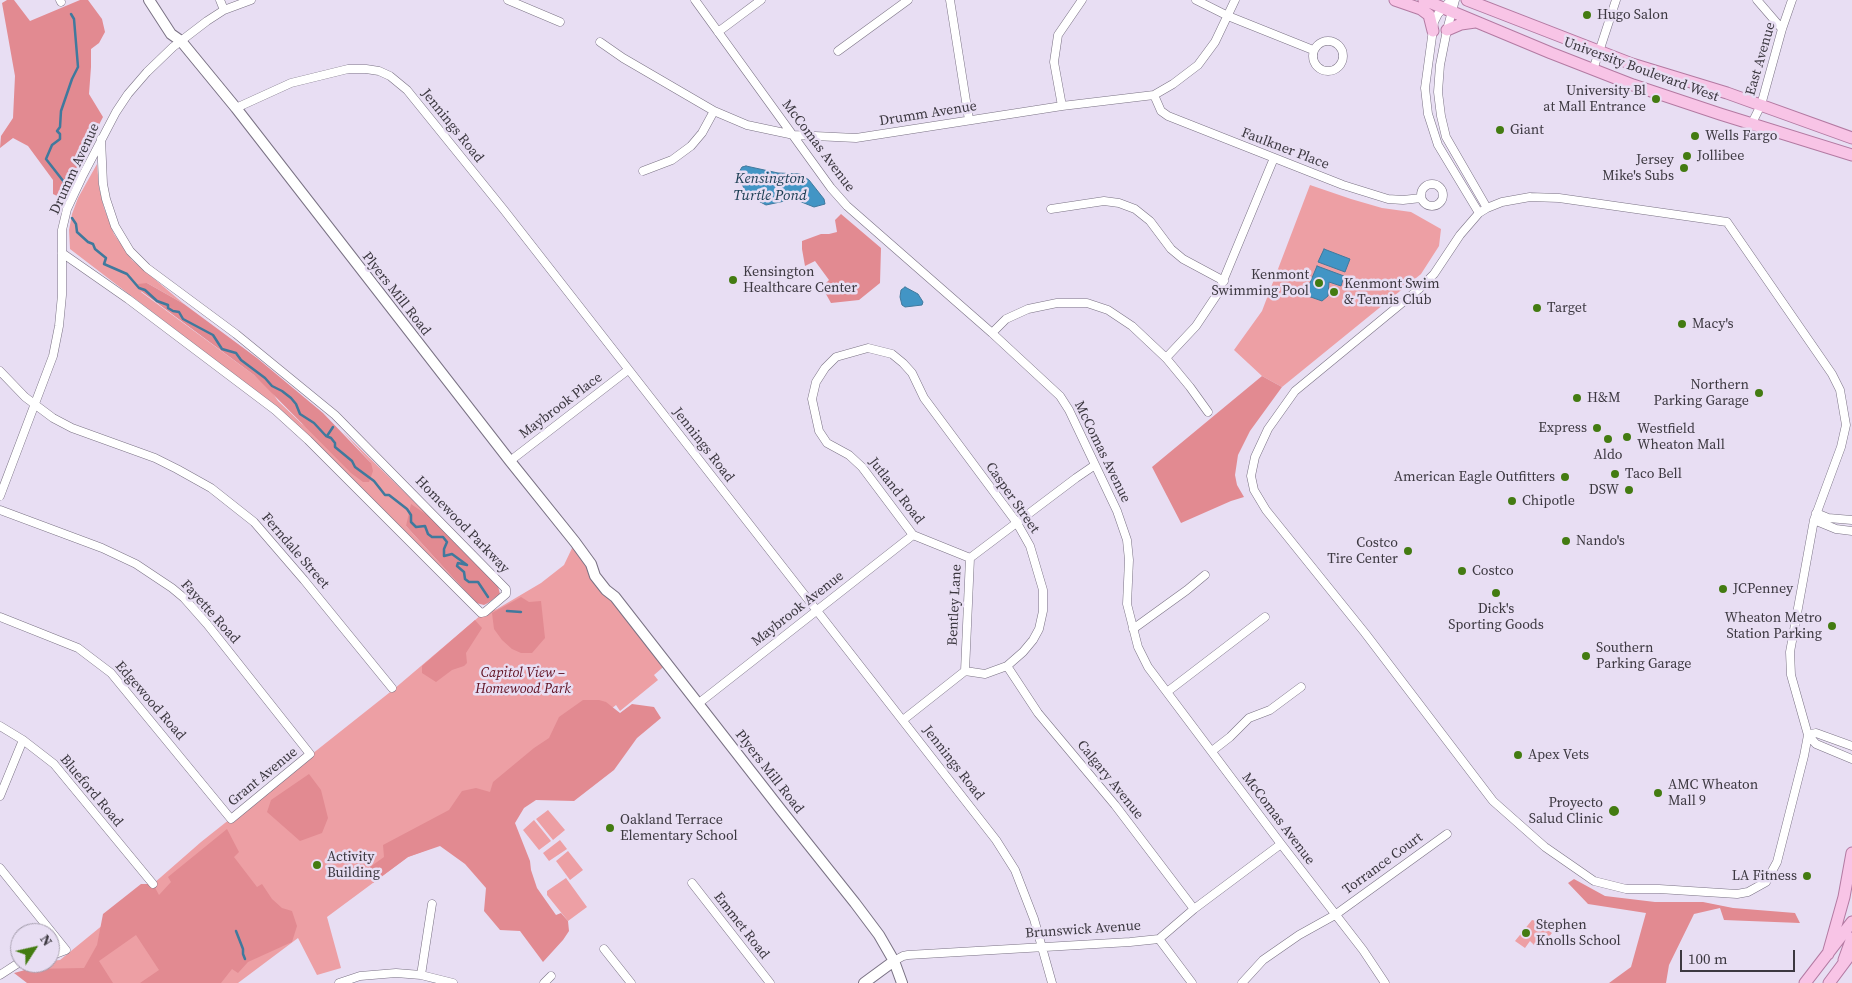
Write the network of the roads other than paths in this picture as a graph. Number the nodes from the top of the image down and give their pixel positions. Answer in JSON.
{"nodes":[{"id":1,"x":149,"y":0,"type":"edge"},
{"id":2,"x":220,"y":0,"type":"edge"},
{"id":3,"x":251,"y":0,"type":"edge"},
{"id":4,"x":508,"y":0,"type":"edge"},
{"id":5,"x":695,"y":0,"type":"edge"},
{"id":6,"x":761,"y":0,"type":"edge"},
{"id":7,"x":908,"y":0,"type":"edge"},
{"id":8,"x":950,"y":0,"type":"edge"},
{"id":9,"x":1082,"y":0,"type":"edge"},
{"id":10,"x":1196,"y":0,"type":"edge"},
{"id":11,"x":1235,"y":0,"type":"edge"},
{"id":12,"x":1395,"y":0,"type":"edge"},
{"id":13,"x":1424,"y":0,"type":"edge"},
{"id":14,"x":1467,"y":0,"type":"edge"},
{"id":15,"x":1616,"y":0,"type":"edge"},
{"id":16,"x":1757,"y":0,"type":"edge"},
{"id":17,"x":1792,"y":0,"type":"edge"},
{"id":18,"x":1451,"y":5,"type":"edge"},
{"id":19,"x":224,"y":10,"type":"junction"},
{"id":20,"x":1228,"y":16,"type":"junction"},
{"id":21,"x":560,"y":22,"type":"dead end"},
{"id":22,"x":1475,"y":22,"type":"junction"},
{"id":23,"x":1447,"y":30,"type":"junction"},
{"id":24,"x":1782,"y":30,"type":"junction"},
{"id":25,"x":1433,"y":31,"type":"junction"},
{"id":26,"x":718,"y":32,"type":"junction"},
{"id":27,"x":181,"y":41,"type":"junction"},
{"id":28,"x":600,"y":42,"type":"dead end"},
{"id":29,"x":1313,"y":50,"type":"dead end"},
{"id":30,"x":838,"y":51,"type":"dead end"},
{"id":31,"x":1598,"y":52,"type":"junction"},
{"id":32,"x":1593,"y":70,"type":"junction"},
{"id":33,"x":1154,"y":95,"type":"junction"},
{"id":34,"x":1761,"y":105,"type":"junction"},
{"id":35,"x":1062,"y":106,"type":"junction"},
{"id":36,"x":236,"y":108,"type":"junction"},
{"id":37,"x":714,"y":111,"type":"junction"},
{"id":38,"x":969,"y":120,"type":"junction"},
{"id":39,"x":1752,"y":123,"type":"junction"},
{"id":40,"x":794,"y":136,"type":"junction"},
{"id":41,"x":1852,"y":138,"type":"edge"},
{"id":42,"x":101,"y":140,"type":"junction"},
{"id":43,"x":1852,"y":155,"type":"edge"},
{"id":44,"x":1274,"y":158,"type":"junction"},
{"id":45,"x":643,"y":171,"type":"dead end"},
{"id":46,"x":1421,"y":198,"type":"dead end"},
{"id":47,"x":1486,"y":208,"type":"junction"},
{"id":48,"x":1051,"y":209,"type":"dead end"},
{"id":49,"x":1479,"y":213,"type":"junction"},
{"id":50,"x":62,"y":253,"type":"junction"},
{"id":51,"x":1224,"y":281,"type":"junction"},
{"id":52,"x":992,"y":333,"type":"junction"},
{"id":53,"x":882,"y":351,"type":"joint"},
{"id":54,"x":1166,"y":358,"type":"junction"},
{"id":55,"x":628,"y":370,"type":"junction"},
{"id":56,"x":0,"y":371,"type":"edge"},
{"id":57,"x":35,"y":405,"type":"junction"},
{"id":58,"x":1208,"y":412,"type":"dead end"},
{"id":59,"x":510,"y":461,"type":"junction"},
{"id":60,"x":1095,"y":466,"type":"junction"},
{"id":61,"x":0,"y":496,"type":"edge"},
{"id":62,"x":0,"y":510,"type":"edge"},
{"id":63,"x":1815,"y":517,"type":"junction"},
{"id":64,"x":1852,"y":520,"type":"edge"},
{"id":65,"x":1017,"y":523,"type":"junction"},
{"id":66,"x":1852,"y":532,"type":"edge"},
{"id":67,"x":914,"y":535,"type":"junction"},
{"id":68,"x":970,"y":558,"type":"junction"},
{"id":69,"x":1205,"y":575,"type":"dead end"},
{"id":70,"x":817,"y":610,"type":"junction"},
{"id":71,"x":0,"y":617,"type":"edge"},
{"id":72,"x":1265,"y":617,"type":"dead end"},
{"id":73,"x":1133,"y":629,"type":"junction"},
{"id":74,"x":1007,"y":666,"type":"junction"},
{"id":75,"x":965,"y":671,"type":"junction"},
{"id":76,"x":1301,"y":687,"type":"dead end"},
{"id":77,"x":392,"y":688,"type":"dead end"},
{"id":78,"x":1167,"y":692,"type":"junction"},
{"id":79,"x":699,"y":703,"type":"junction"},
{"id":80,"x":903,"y":720,"type":"junction"},
{"id":81,"x":0,"y":726,"type":"edge"},
{"id":82,"x":1808,"y":735,"type":"junction"},
{"id":83,"x":23,"y":740,"type":"junction"},
{"id":84,"x":1852,"y":746,"type":"edge"},
{"id":85,"x":1212,"y":751,"type":"junction"},
{"id":86,"x":310,"y":754,"type":"joint"},
{"id":87,"x":1852,"y":759,"type":"edge"},
{"id":88,"x":0,"y":796,"type":"edge"},
{"id":89,"x":231,"y":819,"type":"joint"},
{"id":90,"x":1447,"y":834,"type":"dead end"},
{"id":91,"x":1280,"y":844,"type":"junction"},
{"id":92,"x":1852,"y":853,"type":"edge"},
{"id":93,"x":0,"y":868,"type":"edge"},
{"id":94,"x":692,"y":883,"type":"dead end"},
{"id":95,"x":152,"y":884,"type":"dead end"},
{"id":96,"x":432,"y":904,"type":"dead end"},
{"id":97,"x":1194,"y":909,"type":"junction"},
{"id":98,"x":1335,"y":915,"type":"junction"},
{"id":99,"x":1852,"y":922,"type":"edge"},
{"id":100,"x":44,"y":923,"type":"edge"},
{"id":101,"x":1852,"y":938,"type":"edge"},
{"id":102,"x":1159,"y":939,"type":"junction"},
{"id":103,"x":60,"y":943,"type":"edge"},
{"id":104,"x":1042,"y":947,"type":"junction"},
{"id":105,"x":604,"y":949,"type":"dead end"},
{"id":106,"x":60,"y":952,"type":"edge"},
{"id":107,"x":1852,"y":952,"type":"edge"},
{"id":108,"x":1828,"y":954,"type":"junction"},
{"id":109,"x":895,"y":963,"type":"junction"},
{"id":110,"x":1842,"y":966,"type":"junction"},
{"id":111,"x":421,"y":975,"type":"junction"},
{"id":112,"x":551,"y":976,"type":"dead end"},
{"id":113,"x":1382,"y":982,"type":"edge"},
{"id":114,"x":339,"y":983,"type":"edge"},
{"id":115,"x":453,"y":983,"type":"edge"},
{"id":116,"x":544,"y":983,"type":"edge"},
{"id":117,"x":631,"y":983,"type":"edge"},
{"id":118,"x":770,"y":983,"type":"edge"},
{"id":119,"x":864,"y":983,"type":"edge"},
{"id":120,"x":902,"y":983,"type":"edge"},
{"id":121,"x":907,"y":983,"type":"edge"},
{"id":122,"x":1052,"y":983,"type":"edge"},
{"id":123,"x":1192,"y":983,"type":"edge"},
{"id":124,"x":1242,"y":983,"type":"edge"},
{"id":125,"x":1805,"y":983,"type":"edge"},
{"id":126,"x":1829,"y":983,"type":"edge"}],
"edges":[{"from":1,"to":27,"type":"street","name":"Plyers Mill Road"},
{"from":2,"to":19,"type":"street"},
{"from":3,"to":19,"type":"street","name":"Drumm Avenue"},
{"from":4,"to":21,"type":"street"},
{"from":5,"to":26,"type":"street","name":"McComas Avenue"},
{"from":6,"to":26,"type":"street"},
{"from":7,"to":30,"type":"street"},
{"from":8,"to":38,"type":"street"},
{"from":9,"to":35,"type":"street"},
{"from":10,"to":20,"type":"street"},
{"from":11,"to":20,"type":"street","name":"Drumm Avenue"},
{"from":12,"to":25,"type":"main road"},
{"from":13,"to":18,"type":"main road","name":"University Boulevard West"},
{"from":14,"to":31,"type":"main road","name":"University Boulevard West"},
{"from":15,"to":31,"type":"street"},
{"from":16,"to":24,"type":"street"},
{"from":17,"to":24,"type":"street","name":"East Avenue"},
{"from":18,"to":22,"type":"main road","name":"University Boulevard West"},
{"from":18,"to":23,"type":"street"},
{"from":18,"to":25,"type":"street"},
{"from":19,"to":27,"type":"street","name":"Drumm Avenue"},
{"from":20,"to":29,"type":"street"},
{"from":20,"to":33,"type":"street","name":"Drumm Avenue"},
{"from":22,"to":23,"type":"main road"},
{"from":22,"to":32,"type":"main road","name":"University Boulevard West"},
{"from":23,"to":47,"type":"street"},
{"from":24,"to":34,"type":"street","name":"East Avenue"},
{"from":25,"to":49,"type":"street"},
{"from":26,"to":40,"type":"street","name":"McComas Avenue"},
{"from":27,"to":36,"type":"street","name":"Plyers Mill Road"},
{"from":27,"to":42,"type":"street","name":"Drumm Avenue"},
{"from":28,"to":37,"type":"street","name":"Drumm Avenue"},
{"from":31,"to":32,"type":"street"},
{"from":31,"to":34,"type":"main road","name":"University Boulevard West"},
{"from":32,"to":39,"type":"main road","name":"University Boulevard West"},
{"from":33,"to":35,"type":"street","name":"Drumm Avenue"},
{"from":33,"to":44,"type":"street","name":"Faulkner Place"},
{"from":34,"to":39,"type":"street","name":"East Avenue"},
{"from":34,"to":41,"type":"main road","name":"University Boulevard West"},
{"from":35,"to":38,"type":"street","name":"Drumm Avenue"},
{"from":36,"to":55,"type":"street","name":"Jennings Road"},
{"from":36,"to":59,"type":"street","name":"Plyers Mill Road"},
{"from":37,"to":40,"type":"street","name":"Drumm Avenue"},
{"from":37,"to":45,"type":"street"},
{"from":38,"to":40,"type":"street","name":"Drumm Avenue"},
{"from":39,"to":43,"type":"main road","name":"University Boulevard West"},
{"from":40,"to":52,"type":"street","name":"McComas Avenue"},
{"from":42,"to":50,"type":"street","name":"Drumm Avenue"},
{"from":42,"to":50,"type":"street","name":"Homewood Parkway"},
{"from":44,"to":46,"type":"street","name":"Faulkner Place"},
{"from":44,"to":51,"type":"street"},
{"from":47,"to":49,"type":"street"},
{"from":47,"to":63,"type":"street"},
{"from":48,"to":51,"type":"street"},
{"from":49,"to":82,"type":"street"},
{"from":50,"to":57,"type":"street","name":"Drumm Avenue"},
{"from":51,"to":54,"type":"street"},
{"from":52,"to":54,"type":"street"},
{"from":52,"to":60,"type":"street","name":"McComas Avenue"},
{"from":53,"to":65,"type":"street","name":"Casper Street"},
{"from":53,"to":67,"type":"street","name":"Jutland Road"},
{"from":54,"to":58,"type":"street"},
{"from":55,"to":59,"type":"street","name":"Maybrook Place"},
{"from":55,"to":70,"type":"street","name":"Jennings Road"},
{"from":56,"to":57,"type":"street","name":"Ferndale Street"},
{"from":57,"to":61,"type":"street","name":"Drumm Avenue"},
{"from":57,"to":77,"type":"street","name":"Ferndale Street"},
{"from":59,"to":79,"type":"street","name":"Plyers Mill Road"},
{"from":60,"to":65,"type":"street","name":"Bentley Lane"},
{"from":60,"to":73,"type":"street","name":"McComas Avenue"},
{"from":62,"to":86,"type":"street","name":"Fayette Road"},
{"from":63,"to":64,"type":"street"},
{"from":63,"to":66,"type":"street"},
{"from":63,"to":82,"type":"street"},
{"from":65,"to":68,"type":"street","name":"Bentley Lane"},
{"from":65,"to":74,"type":"street","name":"Casper Street"},
{"from":67,"to":68,"type":"street","name":"Jutland Road"},
{"from":67,"to":70,"type":"street","name":"Maybrook Avenue"},
{"from":68,"to":75,"type":"street","name":"Bentley Lane"},
{"from":69,"to":73,"type":"street"},
{"from":70,"to":79,"type":"street","name":"Maybrook Avenue"},
{"from":70,"to":80,"type":"street","name":"Jennings Road"},
{"from":71,"to":89,"type":"street","name":"Edgewood Road"},
{"from":72,"to":78,"type":"street"},
{"from":73,"to":78,"type":"street","name":"McComas Avenue"},
{"from":74,"to":75,"type":"street","name":"Casper Street"},
{"from":74,"to":97,"type":"street","name":"Calgary Avenue"},
{"from":75,"to":80,"type":"street"},
{"from":76,"to":85,"type":"street"},
{"from":78,"to":85,"type":"street","name":"McComas Avenue"},
{"from":79,"to":109,"type":"street","name":"Plyers Mill Road"},
{"from":80,"to":104,"type":"street","name":"Jennings Road"},
{"from":81,"to":83,"type":"street","name":"Blueford Road"},
{"from":82,"to":84,"type":"street"},
{"from":82,"to":87,"type":"street"},
{"from":83,"to":88,"type":"street"},
{"from":83,"to":95,"type":"street","name":"Blueford Road"},
{"from":85,"to":91,"type":"street","name":"McComas Avenue"},
{"from":86,"to":89,"type":"street","name":"Grant Avenue"},
{"from":90,"to":98,"type":"street","name":"Torrance Court"},
{"from":91,"to":97,"type":"street","name":"Brunswick Avenue"},
{"from":91,"to":98,"type":"street","name":"McComas Avenue"},
{"from":92,"to":108,"type":"main road"},
{"from":93,"to":100,"type":"street"},
{"from":94,"to":118,"type":"street","name":"Emmet Road"},
{"from":96,"to":111,"type":"street"},
{"from":97,"to":102,"type":"street","name":"Brunswick Avenue"},
{"from":98,"to":113,"type":"street","name":"McComas Avenue"},
{"from":98,"to":124,"type":"street","name":"Torrance Court"},
{"from":99,"to":108,"type":"main road"},
{"from":101,"to":110,"type":"main road"},
{"from":102,"to":104,"type":"street","name":"Brunswick Avenue"},
{"from":102,"to":123,"type":"street"},
{"from":103,"to":106,"type":"street"},
{"from":104,"to":109,"type":"street","name":"Brunswick Avenue"},
{"from":104,"to":122,"type":"street","name":"Jennings Road"},
{"from":105,"to":117,"type":"street"},
{"from":107,"to":110,"type":"main road"},
{"from":108,"to":125,"type":"main road"},
{"from":109,"to":119,"type":"street","name":"Brunswick Avenue"},
{"from":109,"to":120,"type":"street","name":"Plyers Mill Road"},
{"from":109,"to":121,"type":"street","name":"Plyers Mill Road"},
{"from":110,"to":126,"type":"main road"},
{"from":111,"to":114,"type":"street"},
{"from":111,"to":115,"type":"street"},
{"from":112,"to":116,"type":"street"}]}
